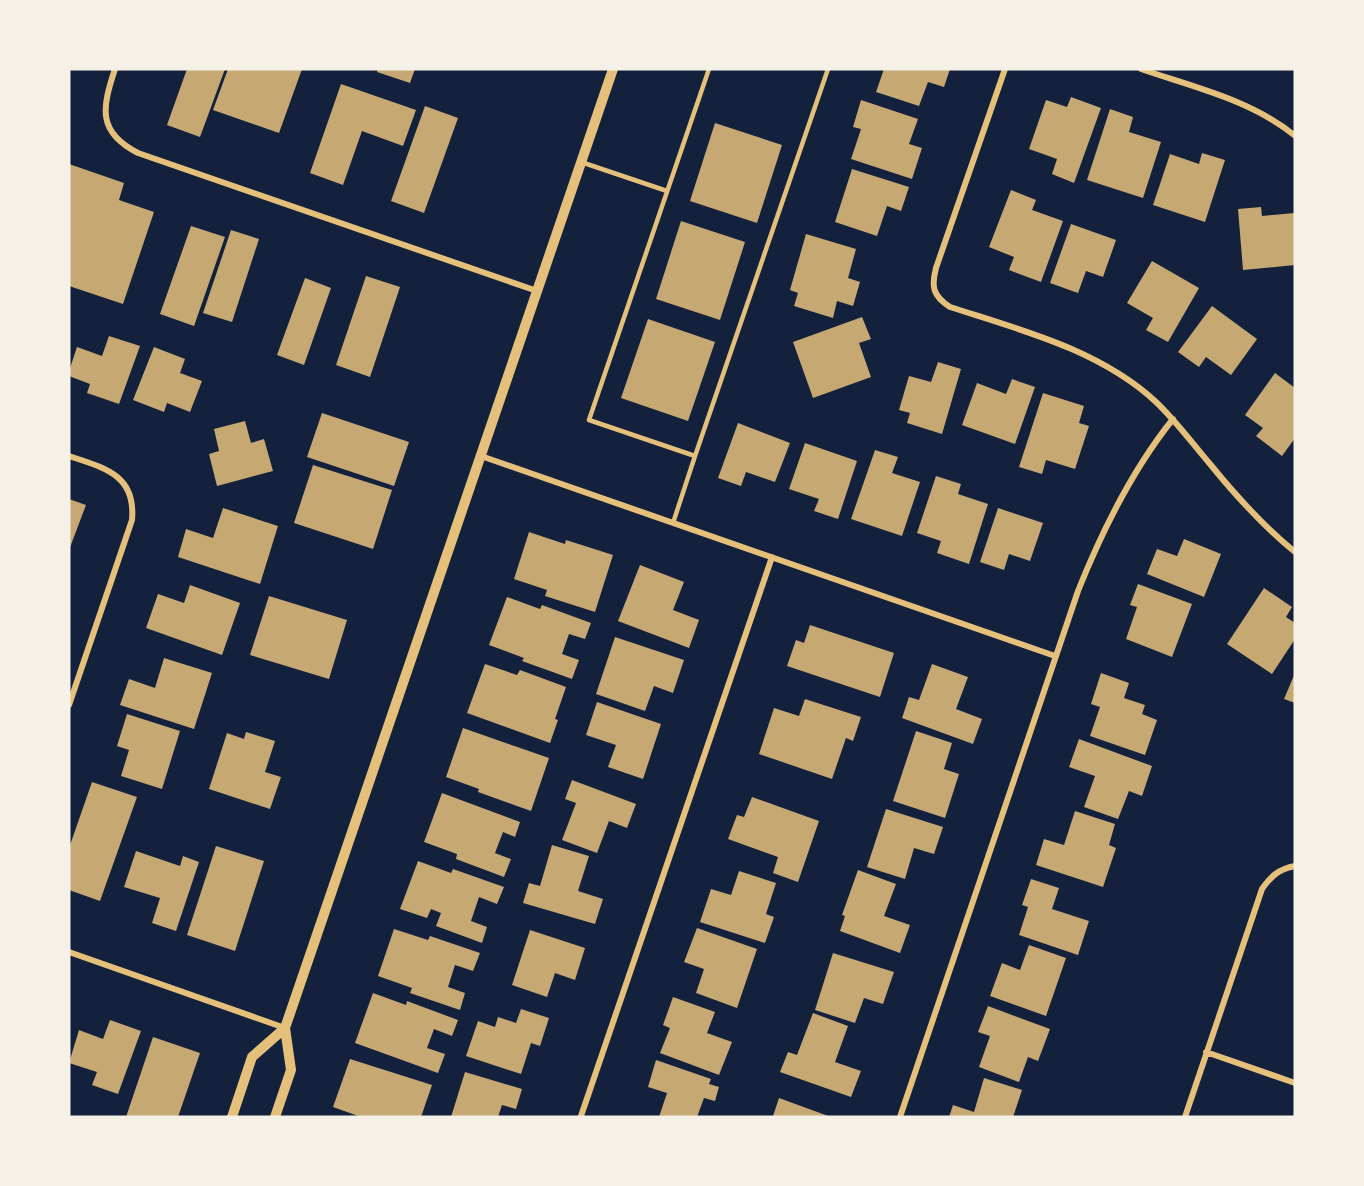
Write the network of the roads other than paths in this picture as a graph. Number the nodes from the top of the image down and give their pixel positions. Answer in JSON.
{"nodes":[{"id":1,"x":115,"y":69,"type":"edge"},
{"id":2,"x":613,"y":69,"type":"edge"},
{"id":3,"x":709,"y":69,"type":"edge"},
{"id":4,"x":828,"y":69,"type":"edge"},
{"id":5,"x":1005,"y":69,"type":"edge"},
{"id":6,"x":1141,"y":69,"type":"edge"},
{"id":7,"x":1294,"y":135,"type":"edge"},
{"id":8,"x":581,"y":162,"type":"junction"},
{"id":9,"x":668,"y":191,"type":"junction"},
{"id":10,"x":537,"y":291,"type":"junction"},
{"id":11,"x":1173,"y":418,"type":"junction"},
{"id":12,"x":69,"y":456,"type":"edge"},
{"id":13,"x":481,"y":456,"type":"junction"},
{"id":14,"x":695,"y":456,"type":"junction"},
{"id":15,"x":673,"y":523,"type":"junction"},
{"id":16,"x":1295,"y":552,"type":"edge"},
{"id":17,"x":772,"y":557,"type":"junction"},
{"id":18,"x":1055,"y":656,"type":"junction"},
{"id":19,"x":69,"y":705,"type":"edge"},
{"id":20,"x":1295,"y":866,"type":"edge"},
{"id":21,"x":69,"y":952,"type":"edge"},
{"id":22,"x":285,"y":1028,"type":"junction"},
{"id":23,"x":1206,"y":1052,"type":"junction"},
{"id":24,"x":1295,"y":1083,"type":"edge"},
{"id":25,"x":581,"y":1116,"type":"edge"},
{"id":26,"x":231,"y":1117,"type":"edge"},
{"id":27,"x":275,"y":1117,"type":"edge"},
{"id":28,"x":900,"y":1117,"type":"edge"},
{"id":29,"x":1185,"y":1117,"type":"edge"}],
"edges":[{"from":1,"to":10,"type":"street"},
{"from":2,"to":8,"type":"street"},
{"from":3,"to":9,"type":"lane"},
{"from":4,"to":14,"type":"lane"},
{"from":5,"to":11,"type":"street"},
{"from":6,"to":7,"type":"street"},
{"from":8,"to":9,"type":"lane"},
{"from":8,"to":10,"type":"street"},
{"from":9,"to":14,"type":"lane"},
{"from":10,"to":13,"type":"street"},
{"from":11,"to":16,"type":"street"},
{"from":11,"to":18,"type":"street"},
{"from":12,"to":19,"type":"street"},
{"from":13,"to":15,"type":"street"},
{"from":13,"to":22,"type":"street"},
{"from":14,"to":15,"type":"lane"},
{"from":15,"to":17,"type":"street"},
{"from":17,"to":18,"type":"street"},
{"from":17,"to":25,"type":"street"},
{"from":18,"to":28,"type":"street"},
{"from":20,"to":23,"type":"street"},
{"from":21,"to":22,"type":"street"},
{"from":22,"to":26,"type":"street"},
{"from":22,"to":27,"type":"street"},
{"from":23,"to":24,"type":"street"},
{"from":23,"to":29,"type":"street"}]}
